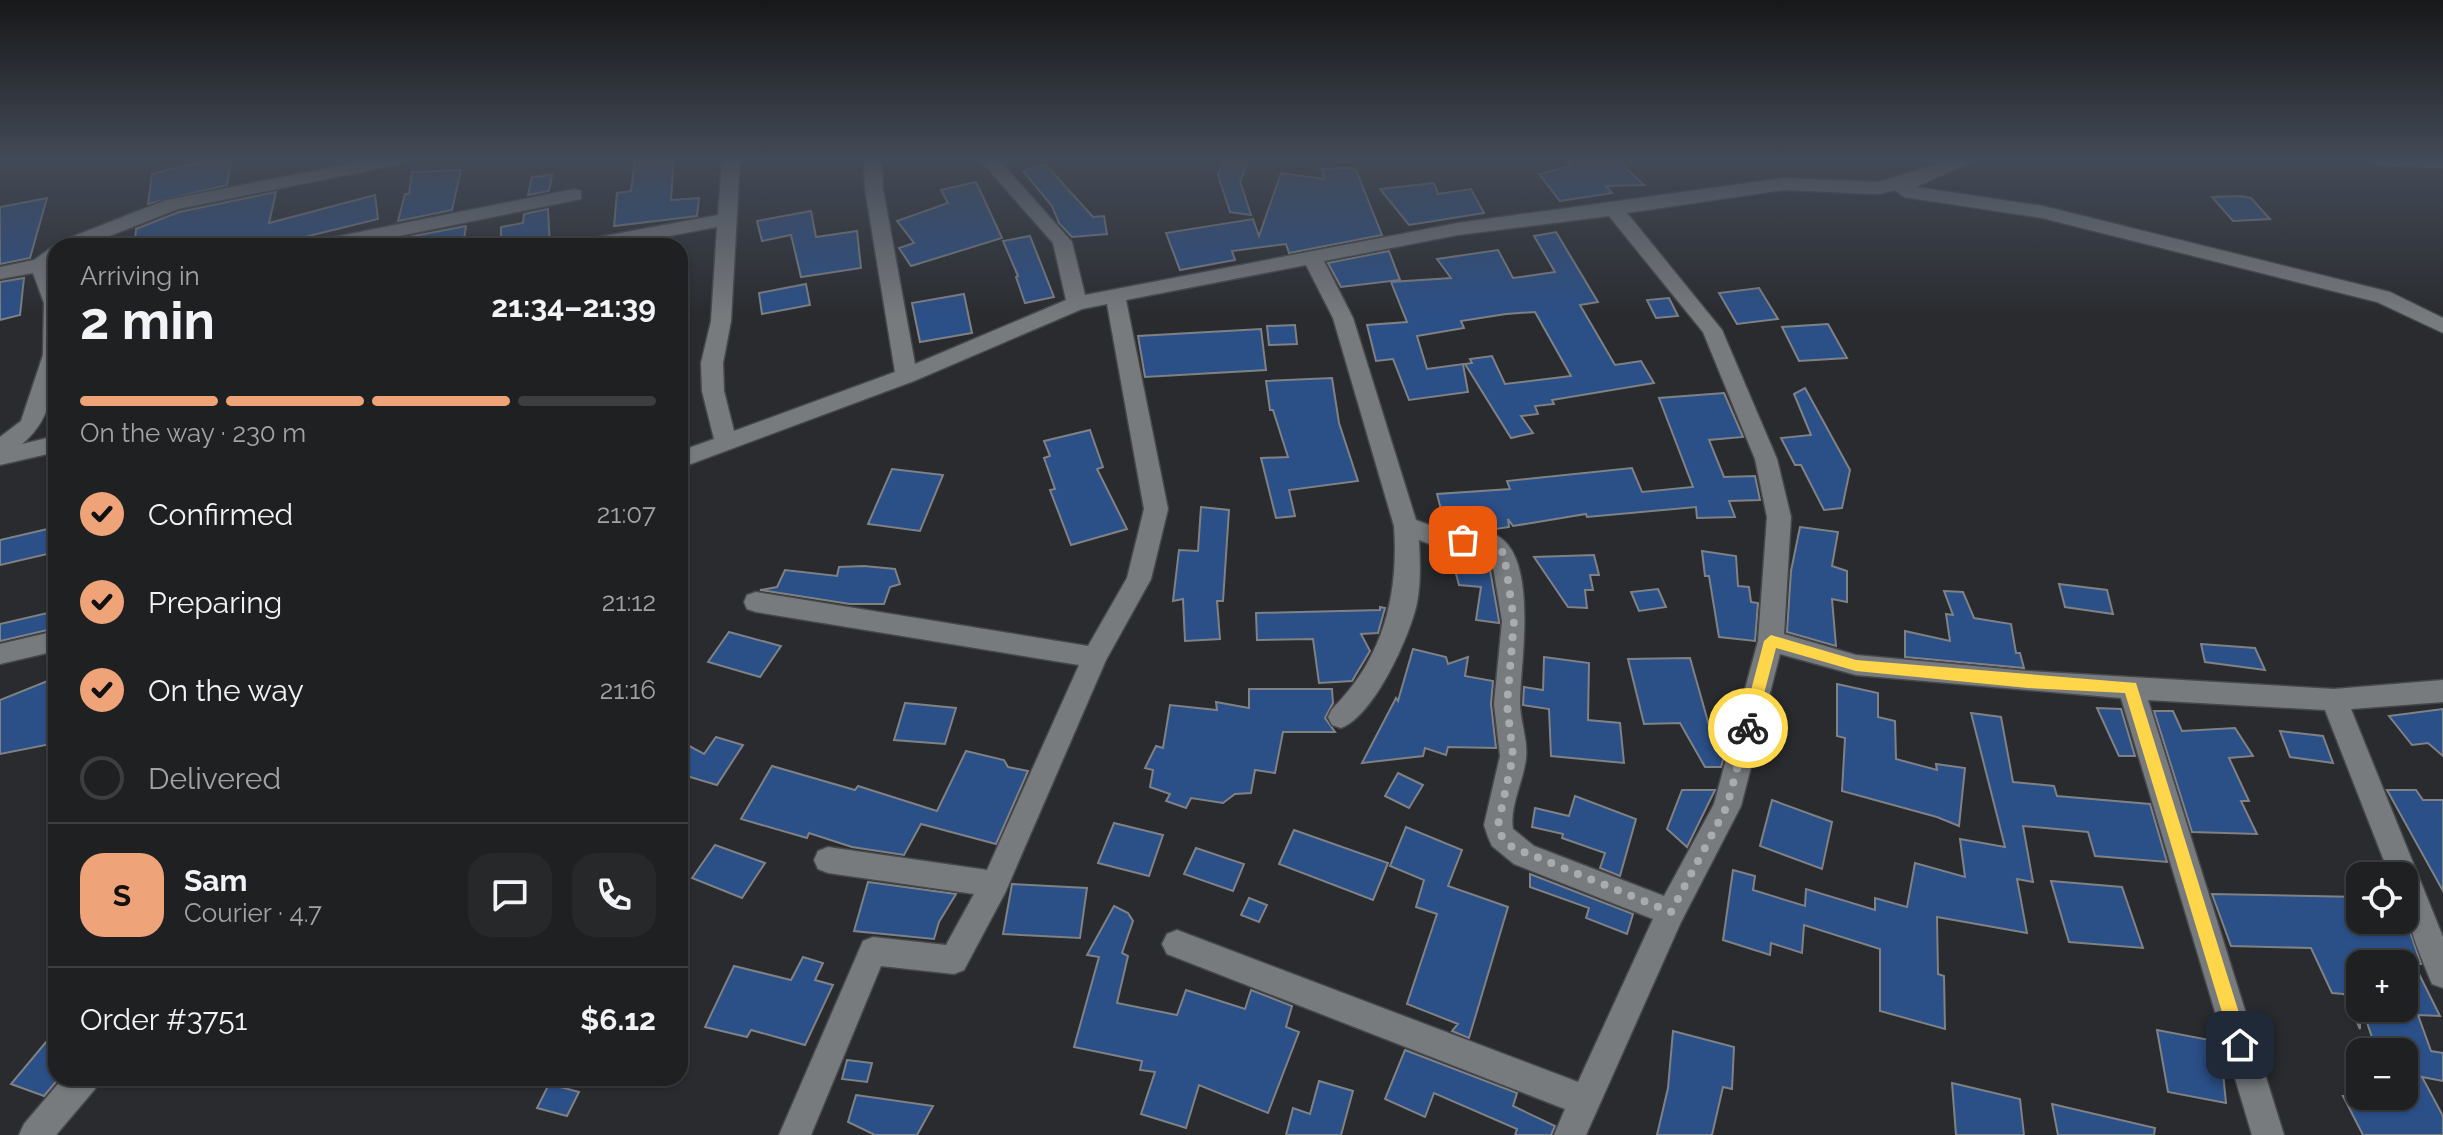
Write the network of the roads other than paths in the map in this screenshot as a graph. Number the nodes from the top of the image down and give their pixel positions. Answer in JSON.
{"nodes":[{"id":1,"x":150,"y":213,"type":"edge"},
{"id":2,"x":485,"y":213,"type":"edge"},
{"id":3,"x":726,"y":213,"type":"edge"},
{"id":4,"x":878,"y":213,"type":"edge"},
{"id":5,"x":1036,"y":213,"type":"edge"},
{"id":6,"x":1580,"y":213,"type":"edge"},
{"id":7,"x":1617,"y":213,"type":"edge"},
{"id":8,"x":2047,"y":213,"type":"edge"},
{"id":9,"x":725,"y":220,"type":"junction"},
{"id":10,"x":86,"y":238,"type":"edge"},
{"id":11,"x":360,"y":238,"type":"edge"},
{"id":12,"x":627,"y":238,"type":"edge"},
{"id":13,"x":48,"y":258,"type":"edge"},
{"id":14,"x":1313,"y":258,"type":"junction"},
{"id":15,"x":0,"y":273,"type":"edge"},
{"id":16,"x":1115,"y":295,"type":"junction"},
{"id":17,"x":1077,"y":303,"type":"junction"},
{"id":18,"x":2443,"y":326,"type":"edge"},
{"id":19,"x":48,"y":373,"type":"edge"},
{"id":20,"x":906,"y":376,"type":"junction"},
{"id":21,"x":726,"y":442,"type":"junction"},
{"id":22,"x":48,"y":446,"type":"edge"},
{"id":23,"x":0,"y":449,"type":"edge"},
{"id":24,"x":0,"y":457,"type":"edge"},
{"id":25,"x":688,"y":457,"type":"edge"},
{"id":26,"x":1406,"y":526,"type":"junction"},
{"id":27,"x":756,"y":602,"type":"dead end"},
{"id":28,"x":1771,"y":641,"type":"junction"},
{"id":29,"x":48,"y":643,"type":"edge"},
{"id":30,"x":0,"y":654,"type":"edge"},
{"id":31,"x":1095,"y":657,"type":"junction"},
{"id":32,"x":2131,"y":687,"type":"junction"},
{"id":33,"x":2443,"y":691,"type":"edge"},
{"id":34,"x":2334,"y":700,"type":"junction"},
{"id":35,"x":1341,"y":717,"type":"dead end"},
{"id":36,"x":828,"y":860,"type":"dead end"},
{"id":37,"x":2398,"y":862,"type":"edge"},
{"id":38,"x":995,"y":884,"type":"junction"},
{"id":39,"x":2418,"y":911,"type":"edge"},
{"id":40,"x":1671,"y":912,"type":"junction"},
{"id":41,"x":1177,"y":944,"type":"dead end"},
{"id":42,"x":2443,"y":974,"type":"edge"},
{"id":43,"x":77,"y":1086,"type":"edge"},
{"id":44,"x":1586,"y":1101,"type":"junction"},
{"id":45,"x":35,"y":1135,"type":"edge"},
{"id":46,"x":795,"y":1135,"type":"edge"},
{"id":47,"x":1570,"y":1135,"type":"edge"},
{"id":48,"x":2268,"y":1135,"type":"edge"}],
"edges":[{"from":1,"to":10,"type":"street"},
{"from":2,"to":11,"type":"street"},
{"from":3,"to":9,"type":"street"},
{"from":4,"to":20,"type":"street"},
{"from":5,"to":17,"type":"street"},
{"from":6,"to":14,"type":"street"},
{"from":7,"to":28,"type":"street"},
{"from":8,"to":18,"type":"street"},
{"from":9,"to":12,"type":"street"},
{"from":9,"to":21,"type":"street"},
{"from":13,"to":15,"type":"street"},
{"from":14,"to":16,"type":"street"},
{"from":14,"to":26,"type":"street"},
{"from":16,"to":17,"type":"street"},
{"from":16,"to":31,"type":"street"},
{"from":17,"to":20,"type":"street"},
{"from":19,"to":23,"type":"street"},
{"from":20,"to":21,"type":"street"},
{"from":21,"to":25,"type":"street"},
{"from":22,"to":24,"type":"street"},
{"from":26,"to":35,"type":"street"},
{"from":26,"to":40,"type":"street"},
{"from":27,"to":31,"type":"street"},
{"from":28,"to":32,"type":"street"},
{"from":28,"to":40,"type":"street"},
{"from":29,"to":30,"type":"street"},
{"from":31,"to":38,"type":"street"},
{"from":32,"to":34,"type":"street"},
{"from":32,"to":48,"type":"street"},
{"from":33,"to":34,"type":"street"},
{"from":34,"to":37,"type":"street"},
{"from":36,"to":38,"type":"street"},
{"from":38,"to":46,"type":"street"},
{"from":39,"to":42,"type":"street"},
{"from":40,"to":44,"type":"street"},
{"from":41,"to":44,"type":"street"},
{"from":43,"to":45,"type":"street"},
{"from":44,"to":47,"type":"street"}]}
